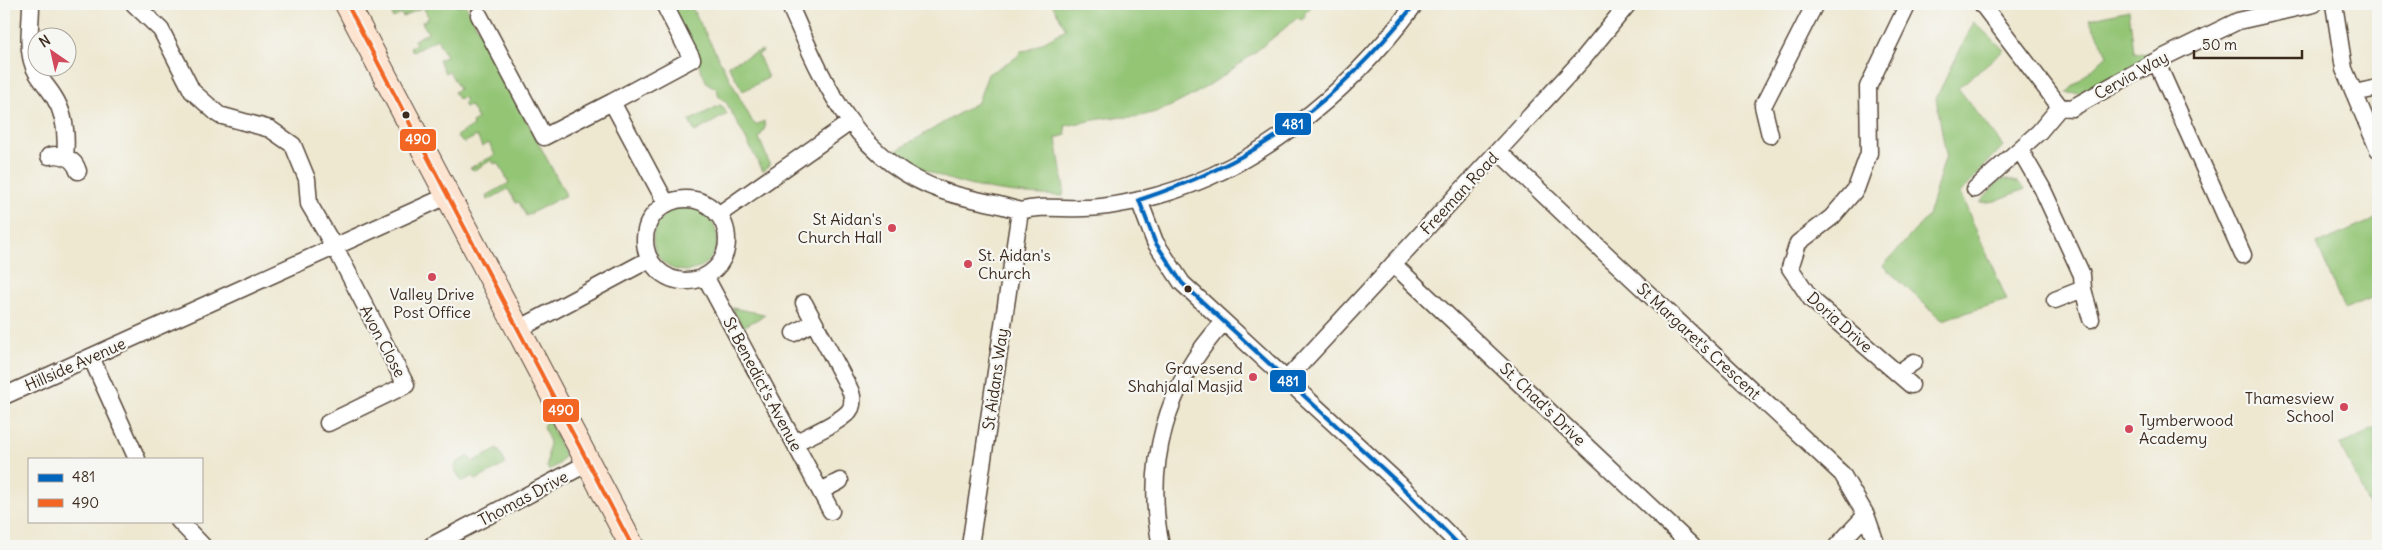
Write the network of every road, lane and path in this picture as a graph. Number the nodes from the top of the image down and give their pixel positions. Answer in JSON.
{"nodes":[{"id":1,"x":31,"y":4,"type":"edge"},
{"id":2,"x":134,"y":4,"type":"edge"},
{"id":3,"x":347,"y":4,"type":"edge"},
{"id":4,"x":664,"y":4,"type":"edge"},
{"id":5,"x":789,"y":4,"type":"edge"},
{"id":6,"x":1415,"y":4,"type":"edge"},
{"id":7,"x":1628,"y":4,"type":"edge"},
{"id":8,"x":1815,"y":4,"type":"edge"},
{"id":9,"x":1908,"y":4,"type":"edge"},
{"id":10,"x":1982,"y":4,"type":"edge"},
{"id":11,"x":2314,"y":4,"type":"edge"},
{"id":12,"x":2334,"y":4,"type":"edge"},
{"id":13,"x":479,"y":15,"type":"dead end"},
{"id":14,"x":2156,"y":61,"type":"junction"},
{"id":15,"x":2378,"y":88,"type":"edge"},
{"id":16,"x":2354,"y":93,"type":"junction"},
{"id":17,"x":612,"y":102,"type":"junction"},
{"id":18,"x":2060,"y":106,"type":"junction"},
{"id":19,"x":849,"y":123,"type":"junction"},
{"id":20,"x":1770,"y":135,"type":"dead end"},
{"id":21,"x":2378,"y":149,"type":"edge"},
{"id":22,"x":2020,"y":150,"type":"junction"},
{"id":23,"x":1498,"y":151,"type":"junction"},
{"id":24,"x":78,"y":171,"type":"dead end"},
{"id":25,"x":1975,"y":189,"type":"dead end"},
{"id":26,"x":447,"y":196,"type":"junction"},
{"id":27,"x":1139,"y":200,"type":"junction"},
{"id":28,"x":666,"y":203,"type":"junction"},
{"id":29,"x":1020,"y":211,"type":"junction"},
{"id":30,"x":718,"y":215,"type":"junction"},
{"id":31,"x":333,"y":247,"type":"junction"},
{"id":32,"x":2242,"y":255,"type":"dead end"},
{"id":33,"x":650,"y":259,"type":"junction"},
{"id":34,"x":1393,"y":264,"type":"junction"},
{"id":35,"x":705,"y":276,"type":"junction"},
{"id":36,"x":2083,"y":288,"type":"junction"},
{"id":37,"x":2054,"y":300,"type":"dead end"},
{"id":38,"x":804,"y":303,"type":"dead end"},
{"id":39,"x":2091,"y":320,"type":"dead end"},
{"id":40,"x":814,"y":322,"type":"junction"},
{"id":41,"x":1223,"y":323,"type":"junction"},
{"id":42,"x":519,"y":329,"type":"junction"},
{"id":43,"x":794,"y":332,"type":"dead end"},
{"id":44,"x":91,"y":356,"type":"junction"},
{"id":45,"x":1914,"y":362,"type":"dead end"},
{"id":46,"x":1898,"y":373,"type":"junction"},
{"id":47,"x":1286,"y":380,"type":"junction"},
{"id":48,"x":1911,"y":385,"type":"dead end"},
{"id":49,"x":4,"y":396,"type":"edge"},
{"id":50,"x":328,"y":423,"type":"dead end"},
{"id":51,"x":794,"y":443,"type":"junction"},
{"id":52,"x":137,"y":458,"type":"edge"},
{"id":53,"x":588,"y":463,"type":"junction"},
{"id":54,"x":840,"y":481,"type":"dead end"},
{"id":55,"x":821,"y":491,"type":"junction"},
{"id":56,"x":831,"y":511,"type":"dead end"},
{"id":57,"x":1866,"y":515,"type":"junction"},
{"id":58,"x":180,"y":522,"type":"edge"},
{"id":59,"x":203,"y":546,"type":"edge"},
{"id":60,"x":431,"y":546,"type":"edge"},
{"id":61,"x":632,"y":546,"type":"edge"},
{"id":62,"x":970,"y":546,"type":"edge"},
{"id":63,"x":1161,"y":546,"type":"edge"},
{"id":64,"x":1460,"y":546,"type":"edge"},
{"id":65,"x":1692,"y":546,"type":"edge"},
{"id":66,"x":1837,"y":546,"type":"edge"},
{"id":67,"x":1878,"y":546,"type":"edge"}],
"edges":[{"from":1,"to":24,"type":"street"},
{"from":2,"to":31,"type":"street","name":"Avon Close"},
{"from":3,"to":26,"type":"street"},
{"from":4,"to":17,"type":"street"},
{"from":5,"to":19,"type":"street"},
{"from":6,"to":27,"type":"street"},
{"from":7,"to":23,"type":"street","name":"Freeman Road"},
{"from":8,"to":20,"type":"street"},
{"from":9,"to":46,"type":"street","name":"Doria Drive"},
{"from":10,"to":18,"type":"street"},
{"from":11,"to":14,"type":"street","name":"Cervia Way"},
{"from":12,"to":16,"type":"street"},
{"from":13,"to":17,"type":"street"},
{"from":14,"to":18,"type":"street","name":"Cervia Way"},
{"from":14,"to":32,"type":"street"},
{"from":15,"to":16,"type":"street"},
{"from":16,"to":21,"type":"street"},
{"from":17,"to":28,"type":"street"},
{"from":18,"to":22,"type":"street"},
{"from":19,"to":29,"type":"street"},
{"from":19,"to":30,"type":"street"},
{"from":22,"to":25,"type":"street"},
{"from":22,"to":36,"type":"street"},
{"from":23,"to":34,"type":"street","name":"Freeman Road"},
{"from":23,"to":57,"type":"street","name":"St Margaret's Crescent"},
{"from":26,"to":31,"type":"street","name":"Hillside Avenue"},
{"from":26,"to":42,"type":"street"},
{"from":27,"to":29,"type":"street"},
{"from":27,"to":41,"type":"street"},
{"from":28,"to":30,"type":"street"},
{"from":28,"to":33,"type":"street"},
{"from":29,"to":62,"type":"street","name":"St Aidans Way"},
{"from":30,"to":35,"type":"street"},
{"from":31,"to":44,"type":"street","name":"Hillside Avenue"},
{"from":31,"to":50,"type":"street","name":"Avon Close"},
{"from":33,"to":35,"type":"street"},
{"from":33,"to":42,"type":"street"},
{"from":34,"to":47,"type":"street","name":"Freeman Road"},
{"from":34,"to":65,"type":"street","name":"St. Chad's Drive"},
{"from":35,"to":51,"type":"street","name":"St Benedict's Avenue"},
{"from":36,"to":37,"type":"street"},
{"from":36,"to":39,"type":"street"},
{"from":38,"to":40,"type":"street"},
{"from":40,"to":43,"type":"street"},
{"from":40,"to":51,"type":"street"},
{"from":41,"to":47,"type":"street"},
{"from":41,"to":63,"type":"street"},
{"from":42,"to":53,"type":"street"},
{"from":44,"to":49,"type":"street","name":"Hillside Avenue"},
{"from":44,"to":52,"type":"street"},
{"from":45,"to":46,"type":"street"},
{"from":46,"to":48,"type":"street","name":"Doria Drive"},
{"from":47,"to":64,"type":"street"},
{"from":51,"to":55,"type":"street","name":"St Benedict's Avenue"},
{"from":53,"to":60,"type":"street","name":"Thomas Drive"},
{"from":53,"to":61,"type":"street"},
{"from":54,"to":55,"type":"street"},
{"from":55,"to":56,"type":"street","name":"St Benedict's Avenue"},
{"from":57,"to":66,"type":"street"},
{"from":57,"to":67,"type":"street","name":"St Margaret's Crescent"},
{"from":58,"to":59,"type":"street"}]}
